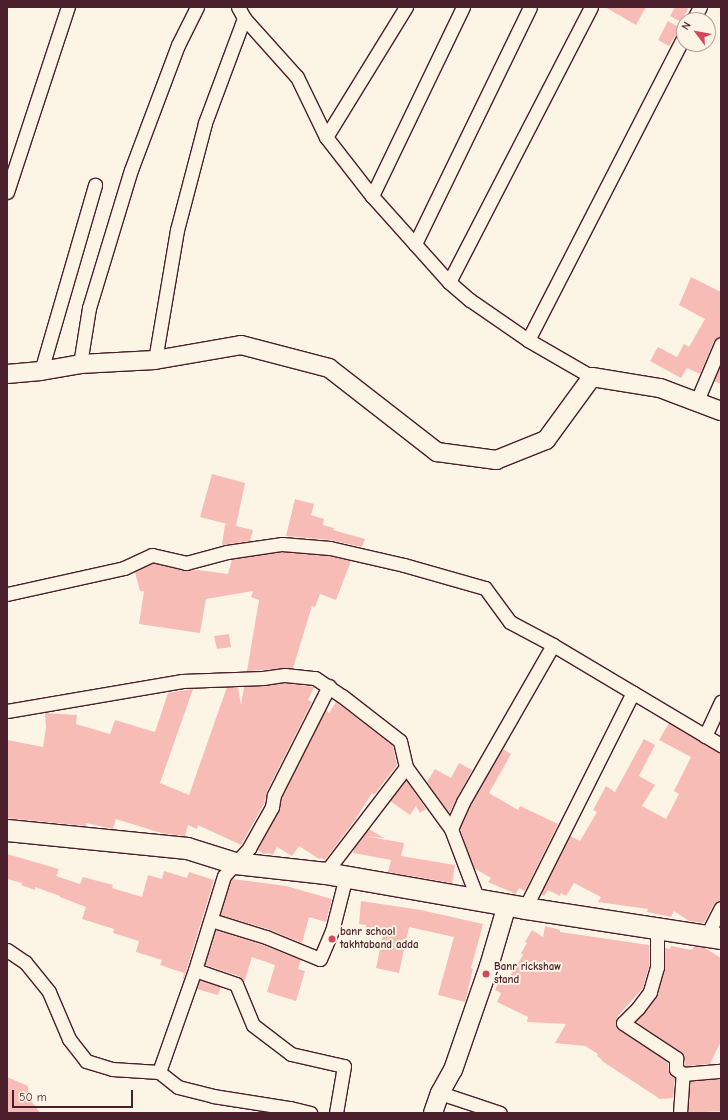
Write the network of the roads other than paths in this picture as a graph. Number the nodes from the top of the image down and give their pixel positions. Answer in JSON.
{"nodes":[{"id":1,"x":68,"y":7,"type":"edge"},
{"id":2,"x":197,"y":7,"type":"edge"},
{"id":3,"x":406,"y":7,"type":"edge"},
{"id":4,"x":463,"y":7,"type":"edge"},
{"id":5,"x":530,"y":7,"type":"edge"},
{"id":6,"x":591,"y":7,"type":"edge"},
{"id":7,"x":241,"y":13,"type":"edge"},
{"id":8,"x":676,"y":52,"type":"edge"},
{"id":9,"x":326,"y":137,"type":"junction"},
{"id":10,"x":95,"y":185,"type":"dead end"},
{"id":11,"x":7,"y":192,"type":"edge"},
{"id":12,"x":372,"y":196,"type":"junction"},
{"id":13,"x":415,"y":244,"type":"junction"},
{"id":14,"x":449,"y":282,"type":"junction"},
{"id":15,"x":528,"y":340,"type":"junction"},
{"id":16,"x":721,"y":344,"type":"edge"},
{"id":17,"x":154,"y":360,"type":"junction"},
{"id":18,"x":80,"y":364,"type":"junction"},
{"id":19,"x":41,"y":372,"type":"junction"},
{"id":20,"x":7,"y":374,"type":"edge"},
{"id":21,"x":592,"y":377,"type":"junction"},
{"id":22,"x":696,"y":403,"type":"junction"},
{"id":23,"x":721,"y":410,"type":"edge"},
{"id":24,"x":7,"y":594,"type":"edge"},
{"id":25,"x":553,"y":645,"type":"junction"},
{"id":26,"x":329,"y":686,"type":"junction"},
{"id":27,"x":633,"y":692,"type":"junction"},
{"id":28,"x":721,"y":702,"type":"edge"},
{"id":29,"x":7,"y":711,"type":"edge"},
{"id":30,"x":705,"y":736,"type":"junction"},
{"id":31,"x":721,"y":745,"type":"edge"},
{"id":32,"x":406,"y":766,"type":"junction"},
{"id":33,"x":451,"y":829,"type":"junction"},
{"id":34,"x":7,"y":830,"type":"edge"},
{"id":35,"x":235,"y":863,"type":"junction"},
{"id":36,"x":325,"y":873,"type":"junction"},
{"id":37,"x":346,"y":876,"type":"junction"},
{"id":38,"x":478,"y":900,"type":"junction"},
{"id":39,"x":516,"y":906,"type":"junction"},
{"id":40,"x":721,"y":908,"type":"edge"},
{"id":41,"x":211,"y":920,"type":"junction"},
{"id":42,"x":657,"y":929,"type":"junction"},
{"id":43,"x":714,"y":937,"type":"edge"},
{"id":44,"x":7,"y":950,"type":"edge"},
{"id":45,"x":195,"y":970,"type":"junction"},
{"id":46,"x":721,"y":1071,"type":"edge"},
{"id":47,"x":159,"y":1072,"type":"junction"},
{"id":48,"x":683,"y":1074,"type":"junction"},
{"id":49,"x":440,"y":1094,"type":"junction"},
{"id":50,"x":486,"y":1111,"type":"edge"},
{"id":51,"x":310,"y":1113,"type":"edge"},
{"id":52,"x":336,"y":1113,"type":"edge"},
{"id":53,"x":433,"y":1113,"type":"edge"},
{"id":54,"x":500,"y":1113,"type":"edge"},
{"id":55,"x":680,"y":1113,"type":"edge"}],
"edges":[{"from":1,"to":11,"type":"street"},
{"from":2,"to":18,"type":"street"},
{"from":3,"to":9,"type":"street"},
{"from":4,"to":12,"type":"street"},
{"from":5,"to":13,"type":"street"},
{"from":6,"to":14,"type":"street"},
{"from":7,"to":9,"type":"street"},
{"from":7,"to":17,"type":"street"},
{"from":8,"to":15,"type":"street"},
{"from":9,"to":12,"type":"street"},
{"from":10,"to":19,"type":"street"},
{"from":12,"to":13,"type":"street"},
{"from":13,"to":14,"type":"street"},
{"from":14,"to":15,"type":"street"},
{"from":15,"to":21,"type":"street"},
{"from":16,"to":22,"type":"street"},
{"from":17,"to":18,"type":"main road"},
{"from":17,"to":21,"type":"main road"},
{"from":18,"to":19,"type":"main road"},
{"from":19,"to":20,"type":"main road"},
{"from":21,"to":22,"type":"main road"},
{"from":22,"to":23,"type":"main road"},
{"from":24,"to":25,"type":"street"},
{"from":25,"to":27,"type":"street"},
{"from":25,"to":33,"type":"street"},
{"from":26,"to":29,"type":"street"},
{"from":26,"to":32,"type":"street"},
{"from":26,"to":35,"type":"street"},
{"from":27,"to":30,"type":"street"},
{"from":27,"to":39,"type":"street"},
{"from":28,"to":30,"type":"street"},
{"from":30,"to":31,"type":"street"},
{"from":32,"to":33,"type":"street"},
{"from":32,"to":36,"type":"street"},
{"from":33,"to":38,"type":"street"},
{"from":34,"to":35,"type":"main road"},
{"from":35,"to":36,"type":"main road"},
{"from":35,"to":41,"type":"street"},
{"from":36,"to":37,"type":"main road"},
{"from":37,"to":38,"type":"main road"},
{"from":37,"to":41,"type":"street"},
{"from":38,"to":39,"type":"main road"},
{"from":39,"to":42,"type":"main road"},
{"from":39,"to":49,"type":"main road"},
{"from":40,"to":43,"type":"street"},
{"from":41,"to":45,"type":"street"},
{"from":42,"to":43,"type":"main road"},
{"from":42,"to":48,"type":"street"},
{"from":44,"to":47,"type":"street"},
{"from":45,"to":47,"type":"street"},
{"from":45,"to":52,"type":"street"},
{"from":46,"to":48,"type":"street"},
{"from":47,"to":51,"type":"street"},
{"from":48,"to":55,"type":"street"},
{"from":49,"to":50,"type":"street"},
{"from":49,"to":53,"type":"main road"},
{"from":50,"to":54,"type":"street"}]}
